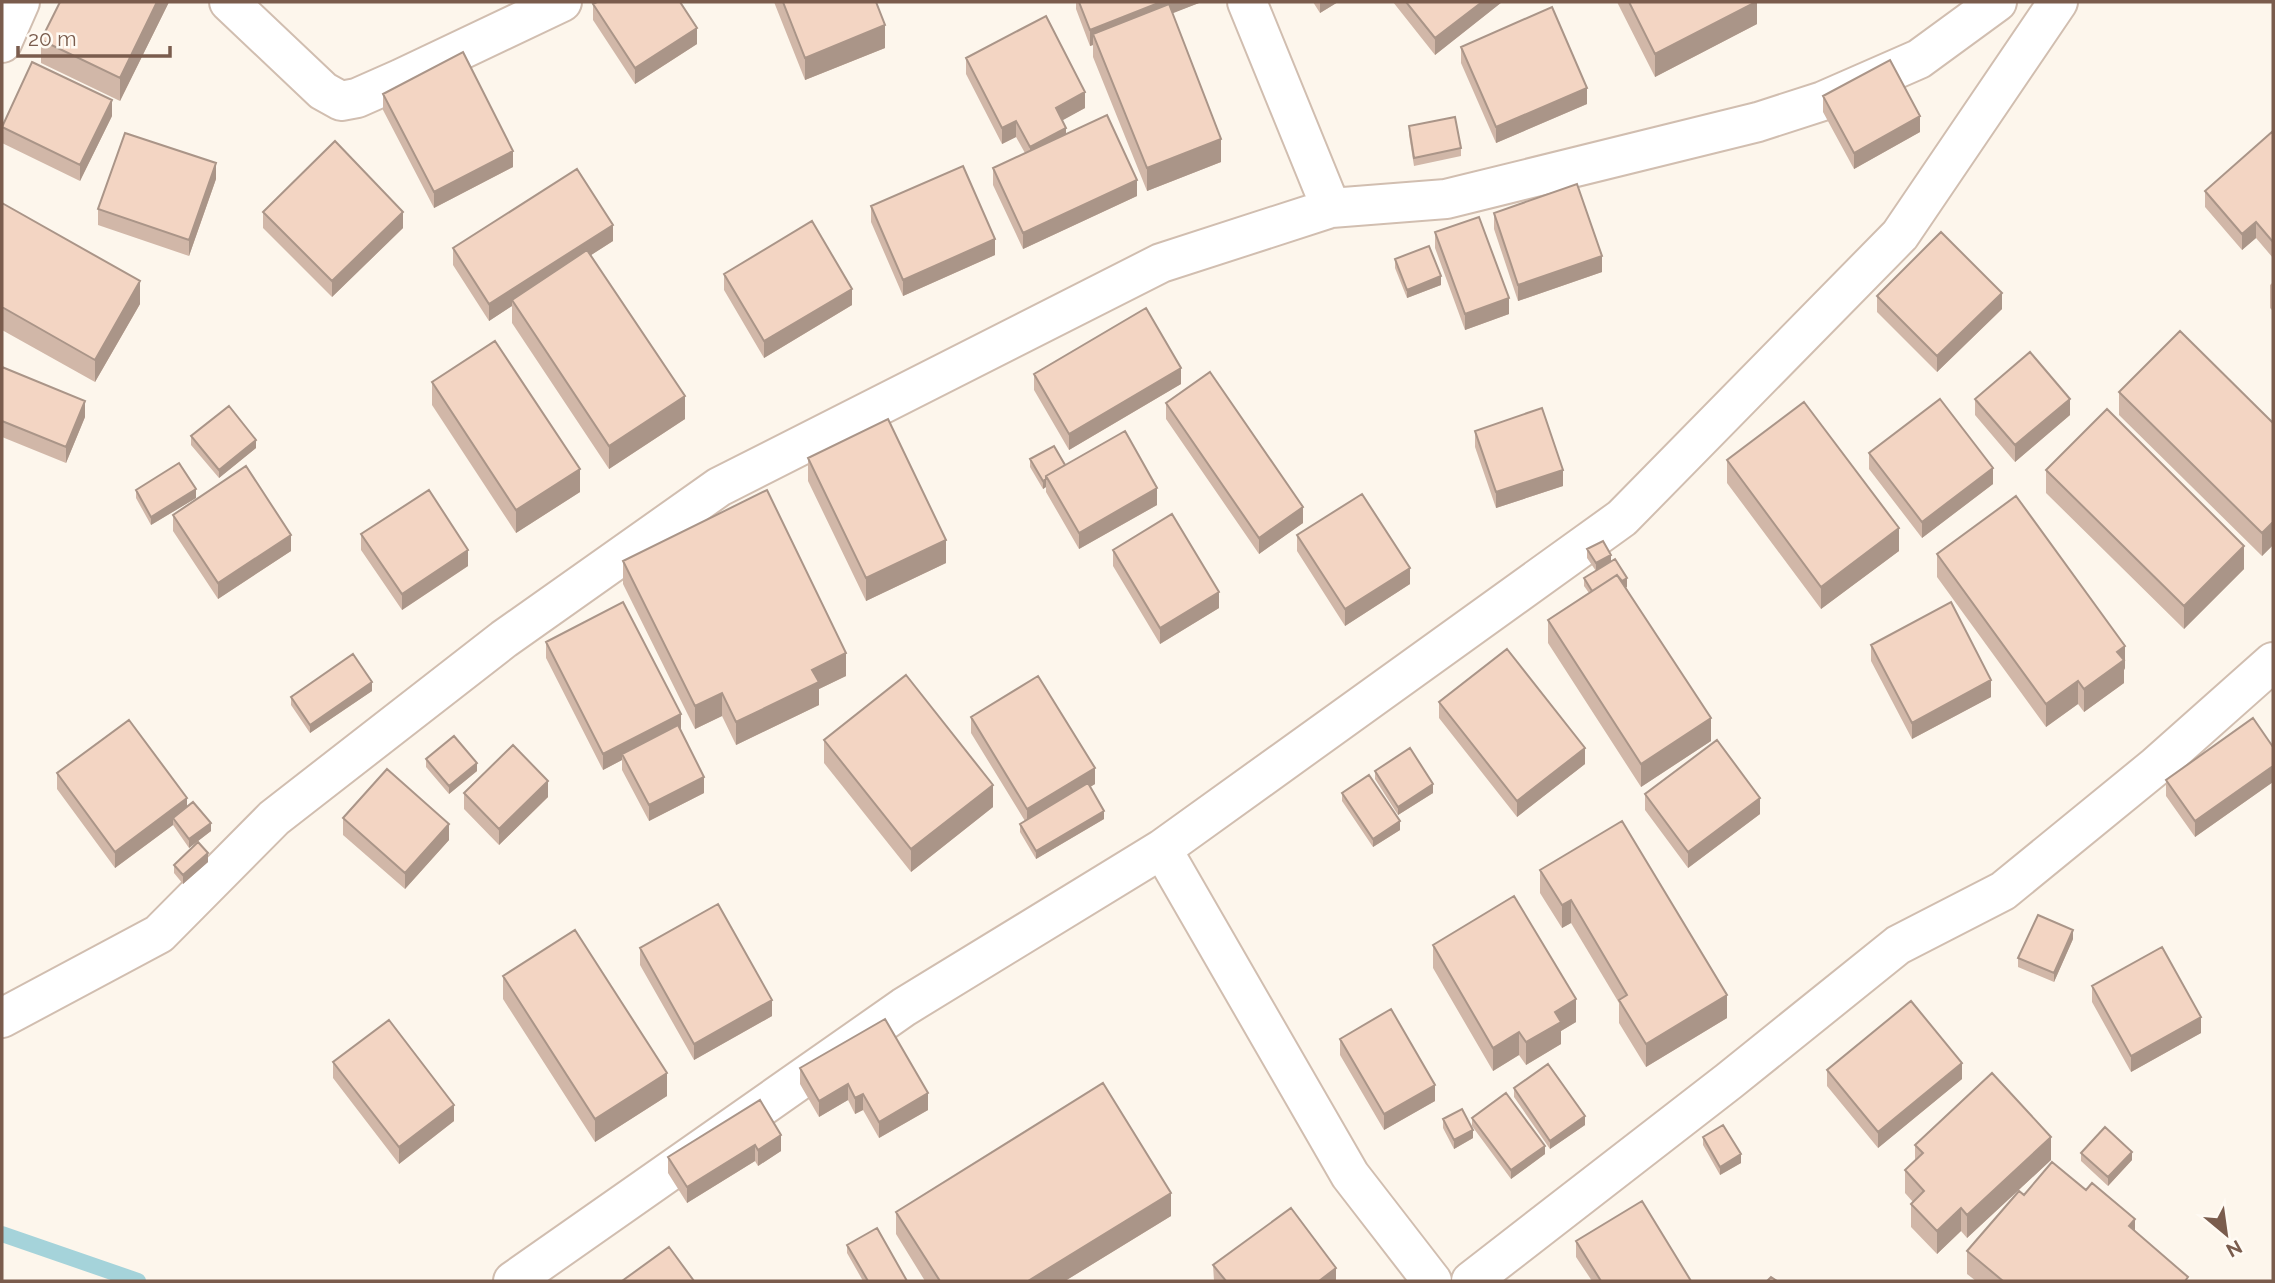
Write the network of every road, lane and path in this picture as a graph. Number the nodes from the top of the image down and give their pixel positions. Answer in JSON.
{"nodes":[{"id":1,"x":20,"y":2,"type":"edge"},
{"id":2,"x":229,"y":2,"type":"edge"},
{"id":3,"x":562,"y":2,"type":"edge"},
{"id":4,"x":1247,"y":2,"type":"edge"},
{"id":5,"x":1997,"y":2,"type":"edge"},
{"id":6,"x":2058,"y":2,"type":"edge"},
{"id":7,"x":2,"y":43,"type":"edge"},
{"id":8,"x":1331,"y":208,"type":"junction"},
{"id":9,"x":2273,"y":662,"type":"edge"},
{"id":10,"x":1162,"y":849,"type":"junction"},
{"id":11,"x":2,"y":1018,"type":"edge"},
{"id":12,"x":513,"y":1281,"type":"edge"},
{"id":13,"x":1432,"y":1281,"type":"edge"},
{"id":14,"x":1471,"y":1281,"type":"edge"}],
"edges":[{"from":1,"to":7,"type":"street"},
{"from":2,"to":3,"type":"street"},
{"from":4,"to":8,"type":"street"},
{"from":5,"to":8,"type":"street"},
{"from":6,"to":10,"type":"street"},
{"from":8,"to":11,"type":"street"},
{"from":9,"to":14,"type":"street"},
{"from":10,"to":12,"type":"street"},
{"from":10,"to":13,"type":"street"}]}
